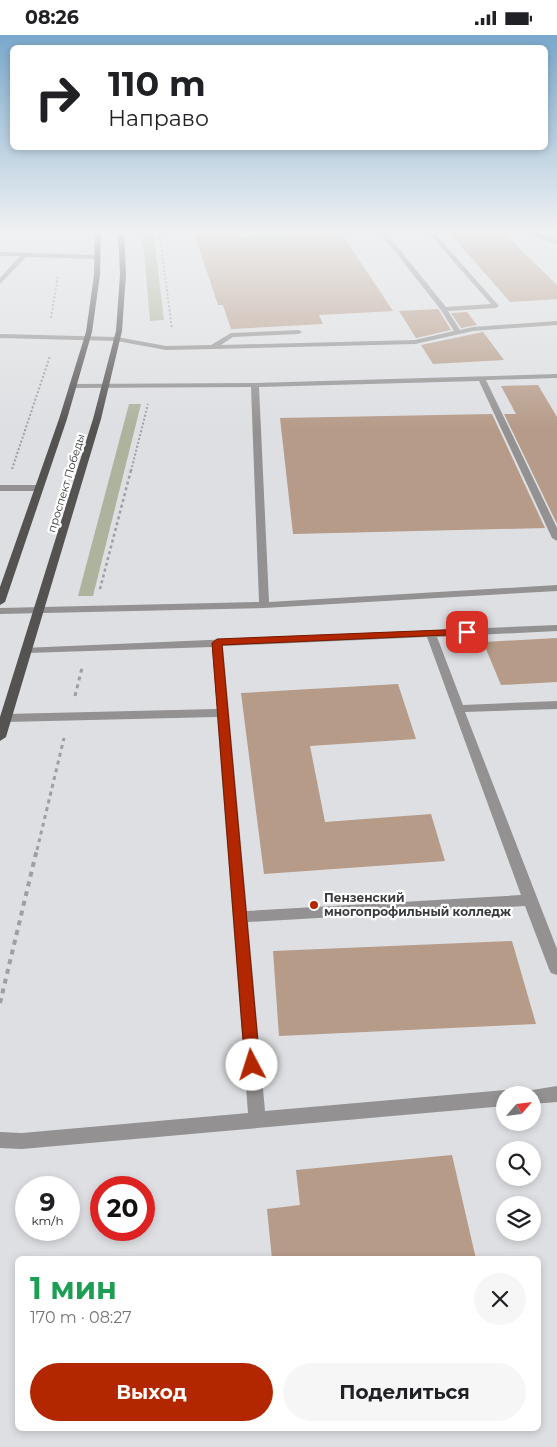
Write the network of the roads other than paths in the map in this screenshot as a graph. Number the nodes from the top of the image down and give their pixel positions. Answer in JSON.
{"nodes":[{"id":1,"x":94,"y":296,"type":"edge"},
{"id":2,"x":121,"y":296,"type":"edge"},
{"id":3,"x":434,"y":296,"type":"edge"},
{"id":4,"x":487,"y":296,"type":"edge"},
{"id":5,"x":444,"y":309,"type":"junction"},
{"id":6,"x":557,"y":323,"type":"edge"},
{"id":7,"x":299,"y":332,"type":"dead end"},
{"id":8,"x":458,"y":332,"type":"junction"},
{"id":9,"x":0,"y":336,"type":"edge"},
{"id":10,"x":87,"y":339,"type":"junction"},
{"id":11,"x":116,"y":339,"type":"junction"},
{"id":12,"x":212,"y":347,"type":"junction"},
{"id":13,"x":557,"y":376,"type":"edge"},
{"id":14,"x":482,"y":379,"type":"junction"},
{"id":15,"x":255,"y":385,"type":"junction"},
{"id":16,"x":72,"y":386,"type":"junction"},
{"id":17,"x":105,"y":386,"type":"junction"},
{"id":18,"x":3,"y":488,"type":"edge"},
{"id":19,"x":39,"y":488,"type":"junction"},
{"id":20,"x":557,"y":538,"type":"edge"},
{"id":21,"x":557,"y":588,"type":"edge"},
{"id":22,"x":0,"y":602,"type":"edge"},
{"id":23,"x":264,"y":605,"type":"junction"},
{"id":24,"x":0,"y":611,"type":"edge"},
{"id":25,"x":39,"y":611,"type":"junction"},
{"id":26,"x":557,"y":629,"type":"edge"},
{"id":27,"x":431,"y":634,"type":"junction"},
{"id":28,"x":217,"y":643,"type":"junction"},
{"id":29,"x":26,"y":650,"type":"junction"},
{"id":30,"x":557,"y":705,"type":"edge"},
{"id":31,"x":458,"y":709,"type":"junction"},
{"id":32,"x":223,"y":713,"type":"junction"},
{"id":33,"x":6,"y":718,"type":"junction"},
{"id":34,"x":0,"y":737,"type":"edge"},
{"id":35,"x":530,"y":900,"type":"junction"},
{"id":36,"x":240,"y":917,"type":"junction"},
{"id":37,"x":557,"y":969,"type":"edge"},
{"id":38,"x":557,"y":1094,"type":"edge"},
{"id":39,"x":541,"y":1095,"type":"edge"},
{"id":40,"x":496,"y":1099,"type":"edge"},
{"id":41,"x":257,"y":1120,"type":"junction"},
{"id":42,"x":0,"y":1140,"type":"edge"}],
"edges":[{"from":1,"to":10,"type":"main road","name":"проспект Победы"},
{"from":2,"to":11,"type":"main road","name":"проспект Победы"},
{"from":3,"to":5,"type":"street"},
{"from":4,"to":5,"type":"street"},
{"from":5,"to":8,"type":"street"},
{"from":6,"to":8,"type":"street"},
{"from":7,"to":12,"type":"street"},
{"from":8,"to":12,"type":"street"},
{"from":9,"to":10,"type":"street"},
{"from":10,"to":11,"type":"street"},
{"from":10,"to":16,"type":"main road","name":"проспект Победы"},
{"from":11,"to":12,"type":"street"},
{"from":11,"to":17,"type":"main road","name":"проспект Победы"},
{"from":13,"to":14,"type":"street"},
{"from":14,"to":15,"type":"street"},
{"from":14,"to":20,"type":"street"},
{"from":15,"to":17,"type":"street"},
{"from":15,"to":23,"type":"street"},
{"from":16,"to":17,"type":"street"},
{"from":16,"to":19,"type":"main road","name":"проспект Победы"},
{"from":17,"to":25,"type":"main road","name":"проспект Победы"},
{"from":18,"to":19,"type":"street"},
{"from":19,"to":22,"type":"main road","name":"проспект Победы"},
{"from":21,"to":23,"type":"street"},
{"from":23,"to":25,"type":"street"},
{"from":24,"to":25,"type":"street"},
{"from":25,"to":29,"type":"main road","name":"проспект Победы"},
{"from":26,"to":27,"type":"street"},
{"from":27,"to":28,"type":"street"},
{"from":27,"to":31,"type":"street"},
{"from":28,"to":29,"type":"street"},
{"from":28,"to":32,"type":"street"},
{"from":29,"to":33,"type":"main road","name":"проспект Победы"},
{"from":30,"to":31,"type":"street"},
{"from":31,"to":35,"type":"street"},
{"from":32,"to":33,"type":"street"},
{"from":32,"to":36,"type":"street"},
{"from":33,"to":34,"type":"main road","name":"проспект Победы"},
{"from":35,"to":36,"type":"street"},
{"from":35,"to":37,"type":"street"},
{"from":36,"to":41,"type":"street"},
{"from":38,"to":39,"type":"street"},
{"from":40,"to":41,"type":"street"},
{"from":41,"to":42,"type":"street"}]}
